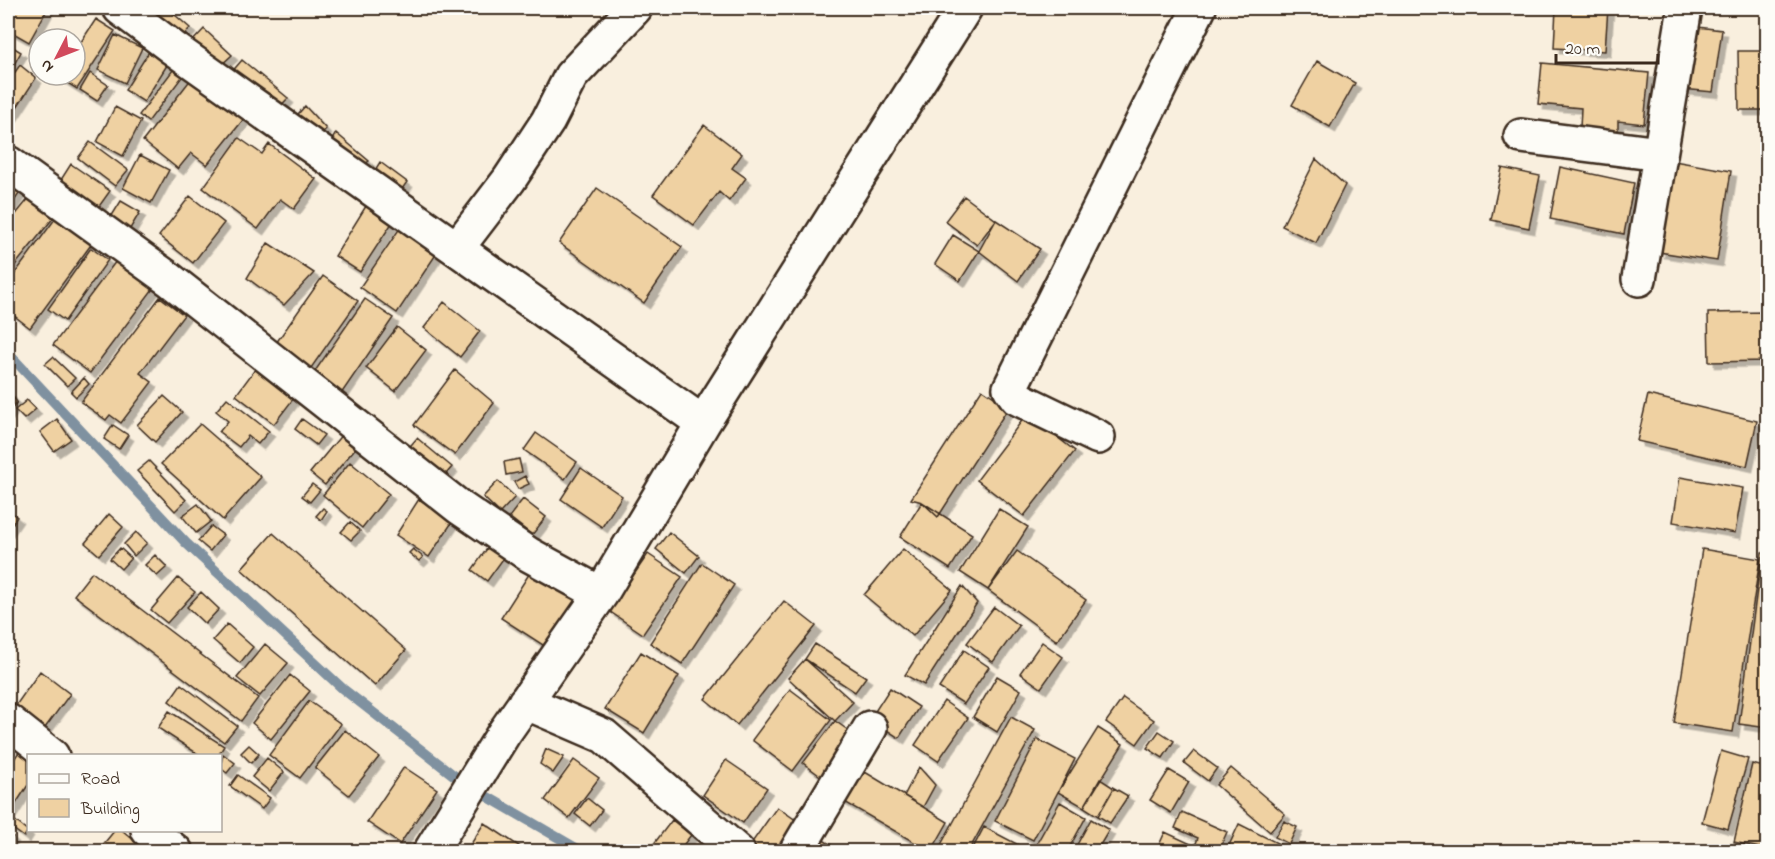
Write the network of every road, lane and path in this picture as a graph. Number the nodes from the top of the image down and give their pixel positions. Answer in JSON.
{"nodes":[{"id":1,"x":120,"y":8,"type":"edge"},
{"id":2,"x":635,"y":8,"type":"edge"},
{"id":3,"x":965,"y":8,"type":"edge"},
{"id":4,"x":1199,"y":8,"type":"edge"},
{"id":5,"x":1685,"y":8,"type":"edge"},
{"id":6,"x":1521,"y":136,"type":"dead end"},
{"id":7,"x":1660,"y":154,"type":"junction"},
{"id":8,"x":8,"y":163,"type":"edge"},
{"id":9,"x":457,"y":248,"type":"junction"},
{"id":10,"x":1640,"y":279,"type":"dead end"},
{"id":11,"x":703,"y":423,"type":"junction"},
{"id":12,"x":1098,"y":437,"type":"dead end"},
{"id":13,"x":601,"y":594,"type":"junction"},
{"id":14,"x":525,"y":702,"type":"junction"},
{"id":15,"x":8,"y":721,"type":"edge"},
{"id":16,"x":870,"y":729,"type":"dead end"},
{"id":17,"x":49,"y":754,"type":"edge"},
{"id":18,"x":149,"y":832,"type":"edge"},
{"id":19,"x":176,"y":852,"type":"edge"},
{"id":20,"x":430,"y":852,"type":"edge"},
{"id":21,"x":738,"y":852,"type":"edge"},
{"id":22,"x":796,"y":852,"type":"edge"}],
"edges":[{"from":1,"to":9,"type":"street"},
{"from":2,"to":9,"type":"street"},
{"from":3,"to":11,"type":"street"},
{"from":4,"to":12,"type":"street"},
{"from":5,"to":7,"type":"street"},
{"from":6,"to":7,"type":"street"},
{"from":7,"to":10,"type":"street"},
{"from":8,"to":13,"type":"street"},
{"from":9,"to":11,"type":"street"},
{"from":11,"to":13,"type":"street"},
{"from":13,"to":14,"type":"street"},
{"from":14,"to":20,"type":"street"},
{"from":14,"to":21,"type":"street"},
{"from":15,"to":17,"type":"street"},
{"from":16,"to":22,"type":"street"},
{"from":18,"to":19,"type":"street"}]}
